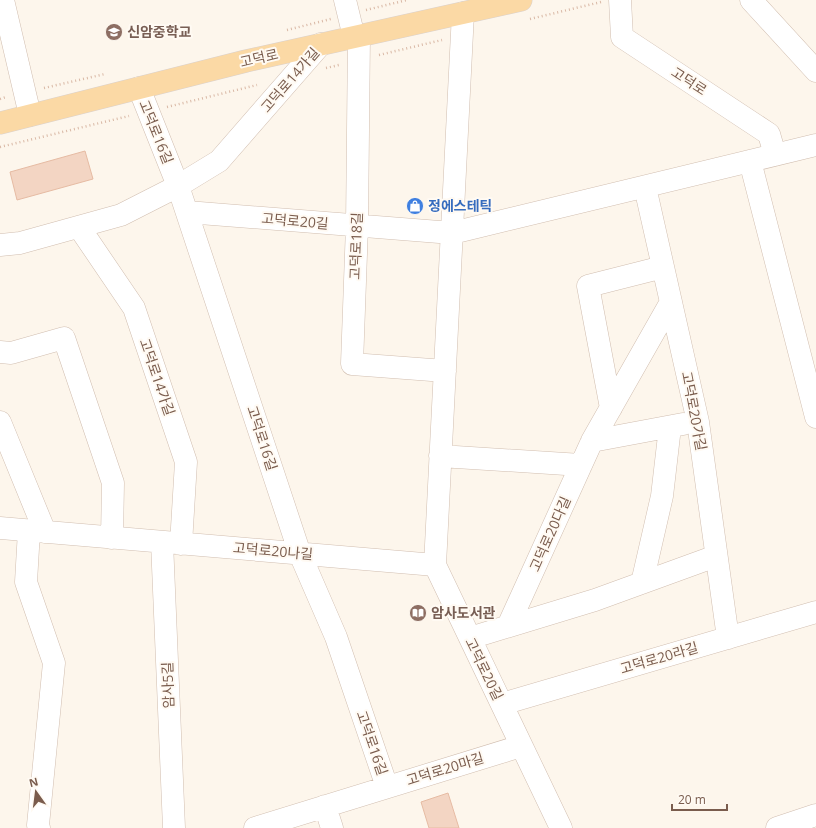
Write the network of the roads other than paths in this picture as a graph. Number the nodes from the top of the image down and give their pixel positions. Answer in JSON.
{"nodes":[{"id":1,"x":3,"y":0,"type":"edge"},
{"id":2,"x":345,"y":0,"type":"edge"},
{"id":3,"x":521,"y":0,"type":"edge"},
{"id":4,"x":620,"y":0,"type":"edge"},
{"id":5,"x":751,"y":0,"type":"edge"},
{"id":6,"x":463,"y":13,"type":"junction"},
{"id":7,"x":356,"y":36,"type":"junction"},
{"id":8,"x":321,"y":44,"type":"junction"},
{"id":9,"x":816,"y":71,"type":"edge"},
{"id":10,"x":139,"y":88,"type":"junction"},
{"id":11,"x":30,"y":115,"type":"junction"},
{"id":12,"x":0,"y":123,"type":"edge"},
{"id":13,"x":816,"y":145,"type":"edge"},
{"id":14,"x":775,"y":155,"type":"junction"},
{"id":15,"x":750,"y":161,"type":"junction"},
{"id":16,"x":178,"y":186,"type":"junction"},
{"id":17,"x":645,"y":187,"type":"junction"},
{"id":18,"x":187,"y":212,"type":"junction"},
{"id":19,"x":356,"y":226,"type":"junction"},
{"id":20,"x":78,"y":227,"type":"junction"},
{"id":21,"x":452,"y":233,"type":"junction"},
{"id":22,"x":0,"y":244,"type":"edge"},
{"id":23,"x":663,"y":267,"type":"junction"},
{"id":24,"x":671,"y":302,"type":"junction"},
{"id":25,"x":0,"y":352,"type":"edge"},
{"id":26,"x":445,"y":371,"type":"junction"},
{"id":27,"x":611,"y":408,"type":"junction"},
{"id":28,"x":816,"y":417,"type":"edge"},
{"id":29,"x":0,"y":422,"type":"edge"},
{"id":30,"x":698,"y":422,"type":"junction"},
{"id":31,"x":670,"y":427,"type":"junction"},
{"id":32,"x":592,"y":441,"type":"junction"},
{"id":33,"x":440,"y":456,"type":"junction"},
{"id":34,"x":581,"y":465,"type":"junction"},
{"id":35,"x":0,"y":528,"type":"edge"},
{"id":36,"x":37,"y":532,"type":"junction"},
{"id":37,"x":112,"y":538,"type":"junction"},
{"id":38,"x":171,"y":543,"type":"junction"},
{"id":39,"x":300,"y":554,"type":"junction"},
{"id":40,"x":716,"y":556,"type":"junction"},
{"id":41,"x":435,"y":565,"type":"junction"},
{"id":42,"x":642,"y":583,"type":"junction"},
{"id":43,"x":816,"y":612,"type":"edge"},
{"id":44,"x":508,"y":626,"type":"junction"},
{"id":45,"x":470,"y":638,"type":"junction"},
{"id":46,"x":728,"y":638,"type":"junction"},
{"id":47,"x":502,"y":704,"type":"junction"},
{"id":48,"x":521,"y":746,"type":"junction"},
{"id":49,"x":387,"y":787,"type":"junction"},
{"id":50,"x":325,"y":806,"type":"junction"},
{"id":51,"x":816,"y":815,"type":"edge"},
{"id":52,"x":38,"y":828,"type":"edge"},
{"id":53,"x":174,"y":828,"type":"edge"},
{"id":54,"x":255,"y":828,"type":"edge"},
{"id":55,"x":332,"y":828,"type":"edge"},
{"id":56,"x":561,"y":828,"type":"edge"},
{"id":57,"x":777,"y":828,"type":"edge"}],
"edges":[{"from":1,"to":11,"type":"street"},
{"from":2,"to":7,"type":"street","name":"고덕로18길"},
{"from":3,"to":6,"type":"main road","name":"고덕로"},
{"from":4,"to":14,"type":"street","name":"고덕로"},
{"from":5,"to":9,"type":"street"},
{"from":6,"to":7,"type":"main road","name":"고덕로"},
{"from":6,"to":21,"type":"street","name":"고덕로20길"},
{"from":7,"to":8,"type":"main road","name":"고덕로"},
{"from":7,"to":19,"type":"street","name":"고덕로18길"},
{"from":8,"to":10,"type":"main road","name":"고덕로"},
{"from":8,"to":16,"type":"street","name":"고덕로14가길"},
{"from":10,"to":11,"type":"main road","name":"고덕로"},
{"from":10,"to":16,"type":"street","name":"고덕로16길"},
{"from":11,"to":12,"type":"main road","name":"고덕로"},
{"from":13,"to":14,"type":"street"},
{"from":14,"to":15,"type":"street"},
{"from":15,"to":17,"type":"street"},
{"from":15,"to":28,"type":"street"},
{"from":16,"to":18,"type":"street","name":"고덕로16길"},
{"from":16,"to":20,"type":"street","name":"고덕로14가길"},
{"from":17,"to":21,"type":"street"},
{"from":17,"to":23,"type":"street","name":"고덕로20가길"},
{"from":18,"to":19,"type":"street","name":"고덕로20길"},
{"from":18,"to":39,"type":"street","name":"고덕로16길"},
{"from":19,"to":21,"type":"street","name":"고덕로20길"},
{"from":19,"to":26,"type":"street","name":"고덕로18길"},
{"from":20,"to":22,"type":"street","name":"고덕로14가길"},
{"from":20,"to":38,"type":"street","name":"고덕로14가길"},
{"from":21,"to":26,"type":"street","name":"고덕로20길"},
{"from":23,"to":24,"type":"street","name":"고덕로20가길"},
{"from":23,"to":27,"type":"street"},
{"from":24,"to":27,"type":"street","name":"고덕로20다길"},
{"from":24,"to":30,"type":"street","name":"고덕로20가길"},
{"from":25,"to":37,"type":"street"},
{"from":26,"to":33,"type":"street","name":"고덕로20길"},
{"from":27,"to":32,"type":"street","name":"고덕로20다길"},
{"from":29,"to":36,"type":"street"},
{"from":30,"to":31,"type":"street"},
{"from":30,"to":40,"type":"street","name":"고덕로20가길"},
{"from":31,"to":32,"type":"street"},
{"from":31,"to":42,"type":"street"},
{"from":32,"to":34,"type":"street","name":"고덕로20다길"},
{"from":33,"to":34,"type":"street"},
{"from":33,"to":41,"type":"street","name":"고덕로20길"},
{"from":34,"to":44,"type":"street","name":"고덕로20다길"},
{"from":35,"to":36,"type":"street","name":"고덕로20나길"},
{"from":36,"to":37,"type":"street","name":"고덕로20나길"},
{"from":36,"to":52,"type":"street"},
{"from":37,"to":38,"type":"street","name":"고덕로20나길"},
{"from":38,"to":39,"type":"street","name":"고덕로20나길"},
{"from":38,"to":53,"type":"street","name":"암사5길"},
{"from":39,"to":41,"type":"street","name":"고덕로20나길"},
{"from":39,"to":49,"type":"street","name":"고덕로16길"},
{"from":40,"to":42,"type":"street"},
{"from":40,"to":46,"type":"street","name":"고덕로20가길"},
{"from":41,"to":45,"type":"street","name":"고덕로20길"},
{"from":42,"to":44,"type":"street"},
{"from":43,"to":46,"type":"street","name":"고덕로20라길"},
{"from":44,"to":45,"type":"street"},
{"from":45,"to":47,"type":"street","name":"고덕로20길"},
{"from":46,"to":47,"type":"street","name":"고덕로20라길"},
{"from":47,"to":48,"type":"street","name":"고덕로20길"},
{"from":48,"to":49,"type":"street","name":"고덕로20마길"},
{"from":48,"to":56,"type":"street","name":"고덕로20길"},
{"from":49,"to":50,"type":"street","name":"고덕로20마길"},
{"from":50,"to":54,"type":"street","name":"고덕로20마길"},
{"from":50,"to":55,"type":"street"},
{"from":51,"to":57,"type":"street"}]}
